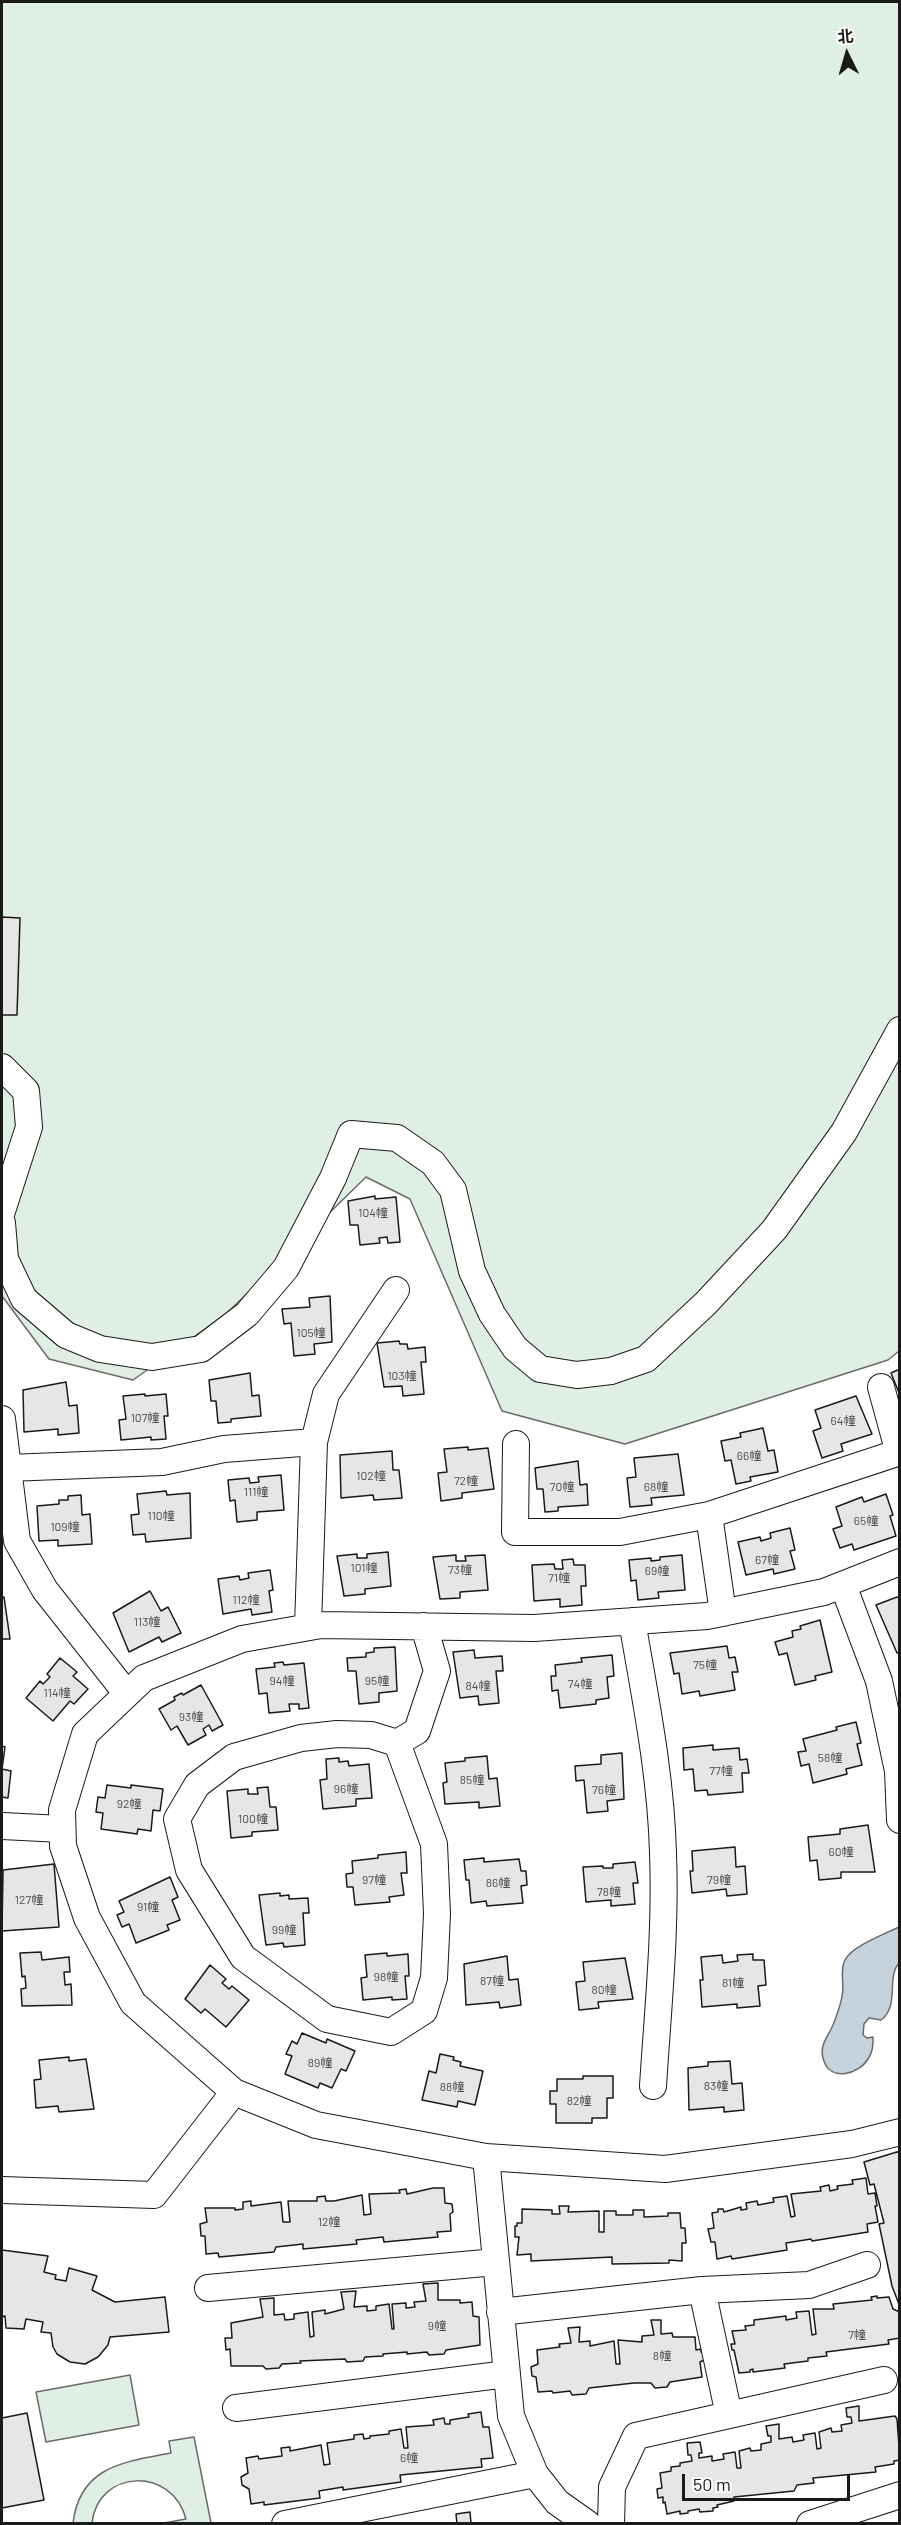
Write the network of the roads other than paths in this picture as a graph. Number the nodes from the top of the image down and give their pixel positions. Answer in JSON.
{"nodes":[{"id":1,"x":900,"y":1030,"type":"edge"},
{"id":2,"x":2,"y":1067,"type":"edge"},
{"id":3,"x":2,"y":1211,"type":"edge"},
{"id":4,"x":2,"y":1223,"type":"edge"},
{"id":5,"x":396,"y":1290,"type":"dead end"},
{"id":6,"x":881,"y":1388,"type":"dead end"},
{"id":7,"x":2,"y":1419,"type":"edge"},
{"id":8,"x":314,"y":1442,"type":"junction"},
{"id":9,"x":516,"y":1444,"type":"dead end"},
{"id":10,"x":899,"y":1452,"type":"edge"},
{"id":11,"x":8,"y":1468,"type":"junction"},
{"id":12,"x":709,"y":1515,"type":"junction"},
{"id":13,"x":900,"y":1562,"type":"edge"},
{"id":14,"x":843,"y":1585,"type":"junction"},
{"id":15,"x":723,"y":1613,"type":"junction"},
{"id":16,"x":632,"y":1621,"type":"junction"},
{"id":17,"x":424,"y":1626,"type":"junction"},
{"id":18,"x":308,"y":1627,"type":"junction"},
{"id":19,"x":127,"y":1694,"type":"junction"},
{"id":20,"x":397,"y":1743,"type":"junction"},
{"id":21,"x":900,"y":1820,"type":"edge"},
{"id":22,"x":2,"y":1826,"type":"edge"},
{"id":23,"x":62,"y":1829,"type":"junction"},
{"id":24,"x":652,"y":2086,"type":"dead end"},
{"id":25,"x":234,"y":2091,"type":"junction"},
{"id":26,"x":900,"y":2132,"type":"edge"},
{"id":27,"x":486,"y":2157,"type":"junction"},
{"id":28,"x":2,"y":2190,"type":"edge"},
{"id":29,"x":496,"y":2262,"type":"junction"},
{"id":30,"x":867,"y":2265,"type":"dead end"},
{"id":31,"x":208,"y":2288,"type":"dead end"},
{"id":32,"x":702,"y":2290,"type":"junction"},
{"id":33,"x":500,"y":2312,"type":"junction"},
{"id":34,"x":507,"y":2374,"type":"junction"},
{"id":35,"x":884,"y":2380,"type":"dead end"},
{"id":36,"x":236,"y":2408,"type":"dead end"},
{"id":37,"x":729,"y":2415,"type":"junction"},
{"id":38,"x":535,"y":2474,"type":"junction"},
{"id":39,"x":900,"y":2495,"type":"edge"},
{"id":40,"x":285,"y":2523,"type":"edge"},
{"id":41,"x":588,"y":2523,"type":"edge"},
{"id":42,"x":611,"y":2523,"type":"edge"},
{"id":43,"x":810,"y":2523,"type":"edge"}],
"edges":[{"from":1,"to":4,"type":"street"},
{"from":2,"to":3,"type":"street"},
{"from":5,"to":8,"type":"street"},
{"from":6,"to":10,"type":"street"},
{"from":7,"to":11,"type":"street"},
{"from":8,"to":11,"type":"street"},
{"from":8,"to":18,"type":"street"},
{"from":9,"to":12,"type":"street"},
{"from":10,"to":12,"type":"street"},
{"from":11,"to":19,"type":"street"},
{"from":12,"to":15,"type":"street"},
{"from":13,"to":14,"type":"street"},
{"from":14,"to":15,"type":"street"},
{"from":14,"to":21,"type":"street"},
{"from":15,"to":16,"type":"street"},
{"from":16,"to":17,"type":"street"},
{"from":16,"to":24,"type":"street"},
{"from":17,"to":18,"type":"street"},
{"from":17,"to":20,"type":"street"},
{"from":18,"to":19,"type":"street"},
{"from":19,"to":23,"type":"street"},
{"from":20,"to":20,"type":"street"},
{"from":22,"to":23,"type":"street"},
{"from":23,"to":25,"type":"street"},
{"from":25,"to":27,"type":"street"},
{"from":25,"to":28,"type":"street"},
{"from":26,"to":27,"type":"street"},
{"from":27,"to":29,"type":"street"},
{"from":29,"to":31,"type":"street"},
{"from":29,"to":33,"type":"street"},
{"from":30,"to":32,"type":"street"},
{"from":32,"to":33,"type":"street"},
{"from":32,"to":37,"type":"street"},
{"from":33,"to":34,"type":"street"},
{"from":34,"to":36,"type":"street"},
{"from":34,"to":38,"type":"street"},
{"from":35,"to":37,"type":"street"},
{"from":37,"to":42,"type":"street"},
{"from":38,"to":40,"type":"street"},
{"from":38,"to":41,"type":"street"},
{"from":39,"to":43,"type":"street"}]}
